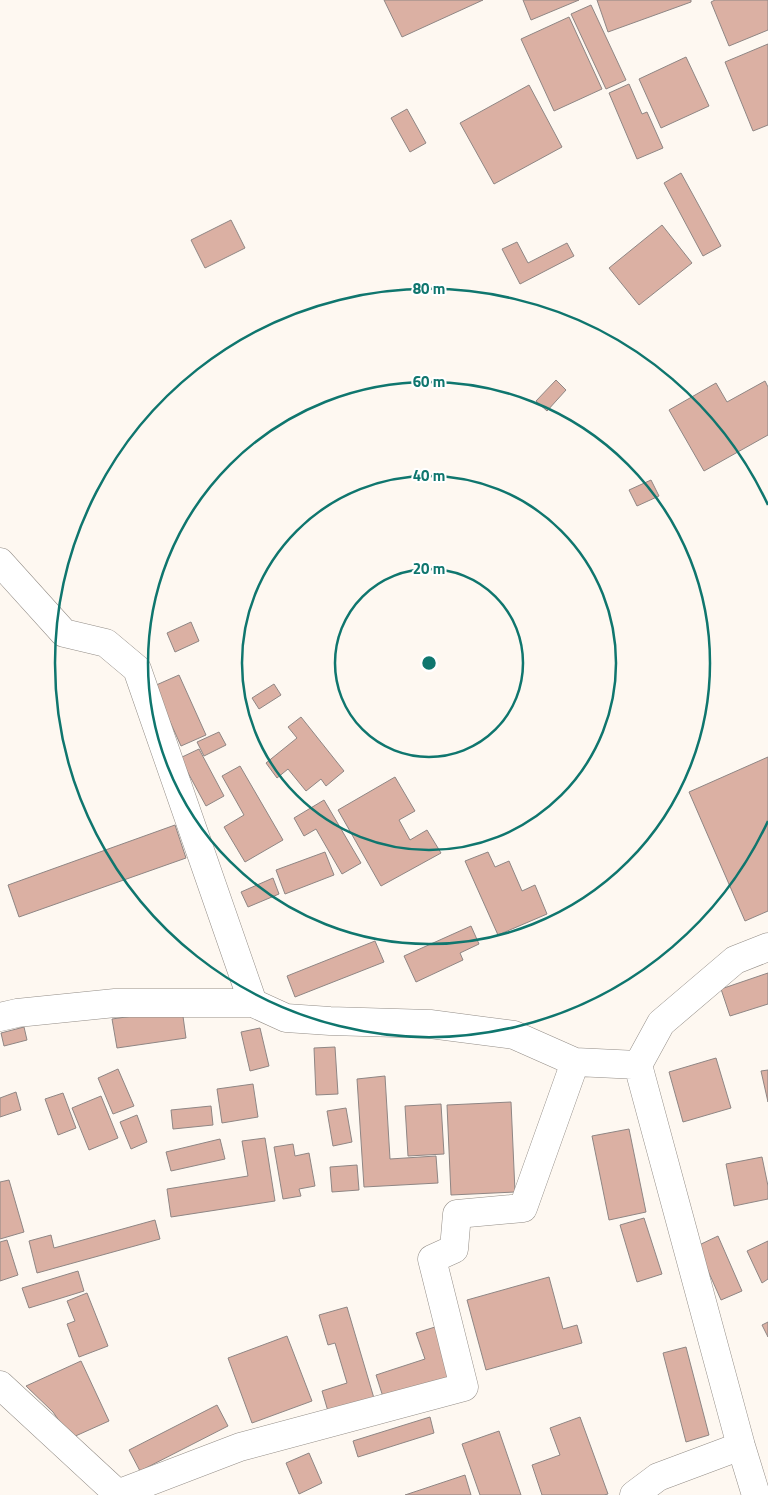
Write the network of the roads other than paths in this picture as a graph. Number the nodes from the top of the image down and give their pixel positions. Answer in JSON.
{"nodes":[{"id":1,"x":0,"y":562,"type":"edge"},
{"id":2,"x":768,"y":947,"type":"edge"},
{"id":3,"x":253,"y":1003,"type":"junction"},
{"id":4,"x":0,"y":1017,"type":"edge"},
{"id":5,"x":575,"y":1062,"type":"junction"},
{"id":6,"x":638,"y":1065,"type":"junction"},
{"id":7,"x":0,"y":1385,"type":"edge"},
{"id":8,"x":740,"y":1446,"type":"junction"},
{"id":9,"x":118,"y":1494,"type":"edge"},
{"id":10,"x":634,"y":1495,"type":"edge"},
{"id":11,"x":756,"y":1495,"type":"edge"}],
"edges":[{"from":1,"to":3,"type":"street"},
{"from":2,"to":6,"type":"street"},
{"from":3,"to":4,"type":"street"},
{"from":3,"to":5,"type":"street"},
{"from":5,"to":6,"type":"street"},
{"from":5,"to":9,"type":"street"},
{"from":6,"to":8,"type":"street"},
{"from":7,"to":9,"type":"street"},
{"from":8,"to":10,"type":"street"},
{"from":8,"to":11,"type":"street"}]}
